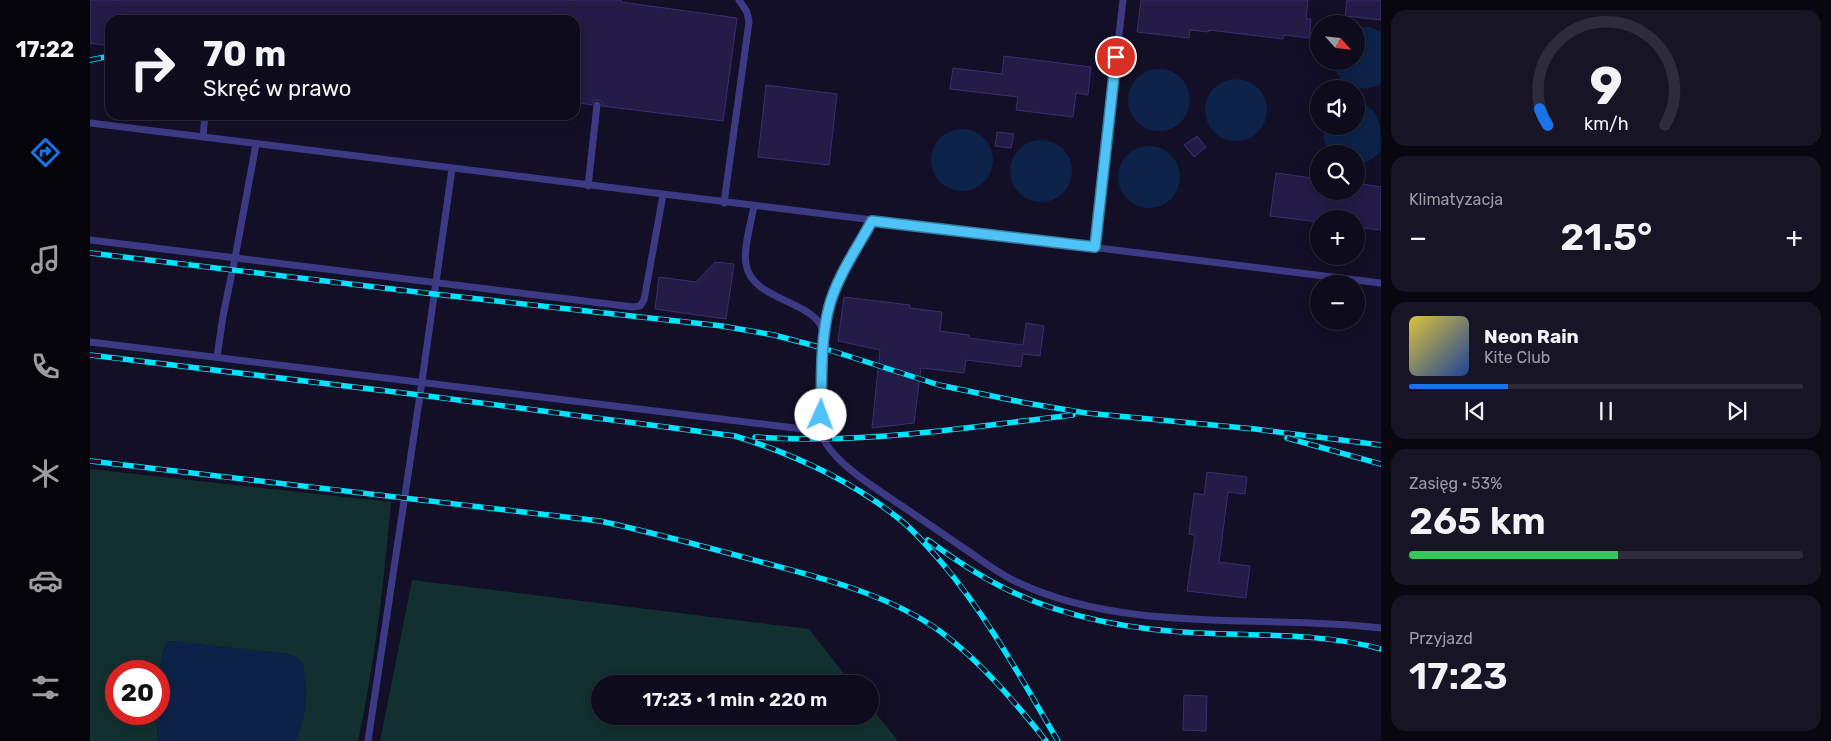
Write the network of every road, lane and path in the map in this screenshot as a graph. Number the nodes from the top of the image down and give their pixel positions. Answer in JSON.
{"nodes":[{"id":1,"x":739,"y":0,"type":"edge"},
{"id":2,"x":1123,"y":0,"type":"edge"},
{"id":3,"x":598,"y":105,"type":"dead end"},
{"id":4,"x":205,"y":120,"type":"edge"},
{"id":5,"x":90,"y":123,"type":"edge"},
{"id":6,"x":203,"y":137,"type":"junction"},
{"id":7,"x":256,"y":144,"type":"junction"},
{"id":8,"x":452,"y":169,"type":"junction"},
{"id":9,"x":588,"y":186,"type":"junction"},
{"id":10,"x":663,"y":195,"type":"junction"},
{"id":11,"x":724,"y":203,"type":"junction"},
{"id":12,"x":754,"y":206,"type":"junction"},
{"id":13,"x":872,"y":221,"type":"junction"},
{"id":14,"x":90,"y":240,"type":"edge"},
{"id":15,"x":1095,"y":247,"type":"junction"},
{"id":16,"x":236,"y":258,"type":"junction"},
{"id":17,"x":436,"y":283,"type":"junction"},
{"id":18,"x":1381,"y":283,"type":"edge"},
{"id":19,"x":823,"y":336,"type":"junction"},
{"id":20,"x":90,"y":342,"type":"edge"},
{"id":21,"x":217,"y":356,"type":"junction"},
{"id":22,"x":421,"y":381,"type":"junction"},
{"id":23,"x":820,"y":430,"type":"junction"},
{"id":24,"x":1381,"y":628,"type":"edge"},
{"id":25,"x":368,"y":741,"type":"edge"}],
"edges":[{"from":1,"to":11,"type":"lane"},
{"from":2,"to":15,"type":"lane"},
{"from":3,"to":9,"type":"lane"},
{"from":4,"to":6,"type":"lane"},
{"from":5,"to":6,"type":"lane"},
{"from":6,"to":7,"type":"lane"},
{"from":7,"to":8,"type":"lane"},
{"from":7,"to":16,"type":"lane"},
{"from":8,"to":9,"type":"lane"},
{"from":8,"to":17,"type":"lane"},
{"from":9,"to":10,"type":"lane"},
{"from":10,"to":11,"type":"lane"},
{"from":10,"to":17,"type":"lane"},
{"from":11,"to":12,"type":"lane"},
{"from":12,"to":13,"type":"lane"},
{"from":12,"to":19,"type":"lane"},
{"from":13,"to":15,"type":"lane"},
{"from":13,"to":19,"type":"lane"},
{"from":14,"to":16,"type":"lane"},
{"from":15,"to":18,"type":"lane"},
{"from":16,"to":17,"type":"lane"},
{"from":16,"to":21,"type":"lane"},
{"from":17,"to":22,"type":"lane"},
{"from":19,"to":23,"type":"lane"},
{"from":20,"to":21,"type":"lane"},
{"from":21,"to":22,"type":"lane"},
{"from":22,"to":23,"type":"lane"},
{"from":22,"to":25,"type":"lane"},
{"from":23,"to":24,"type":"lane"}]}
